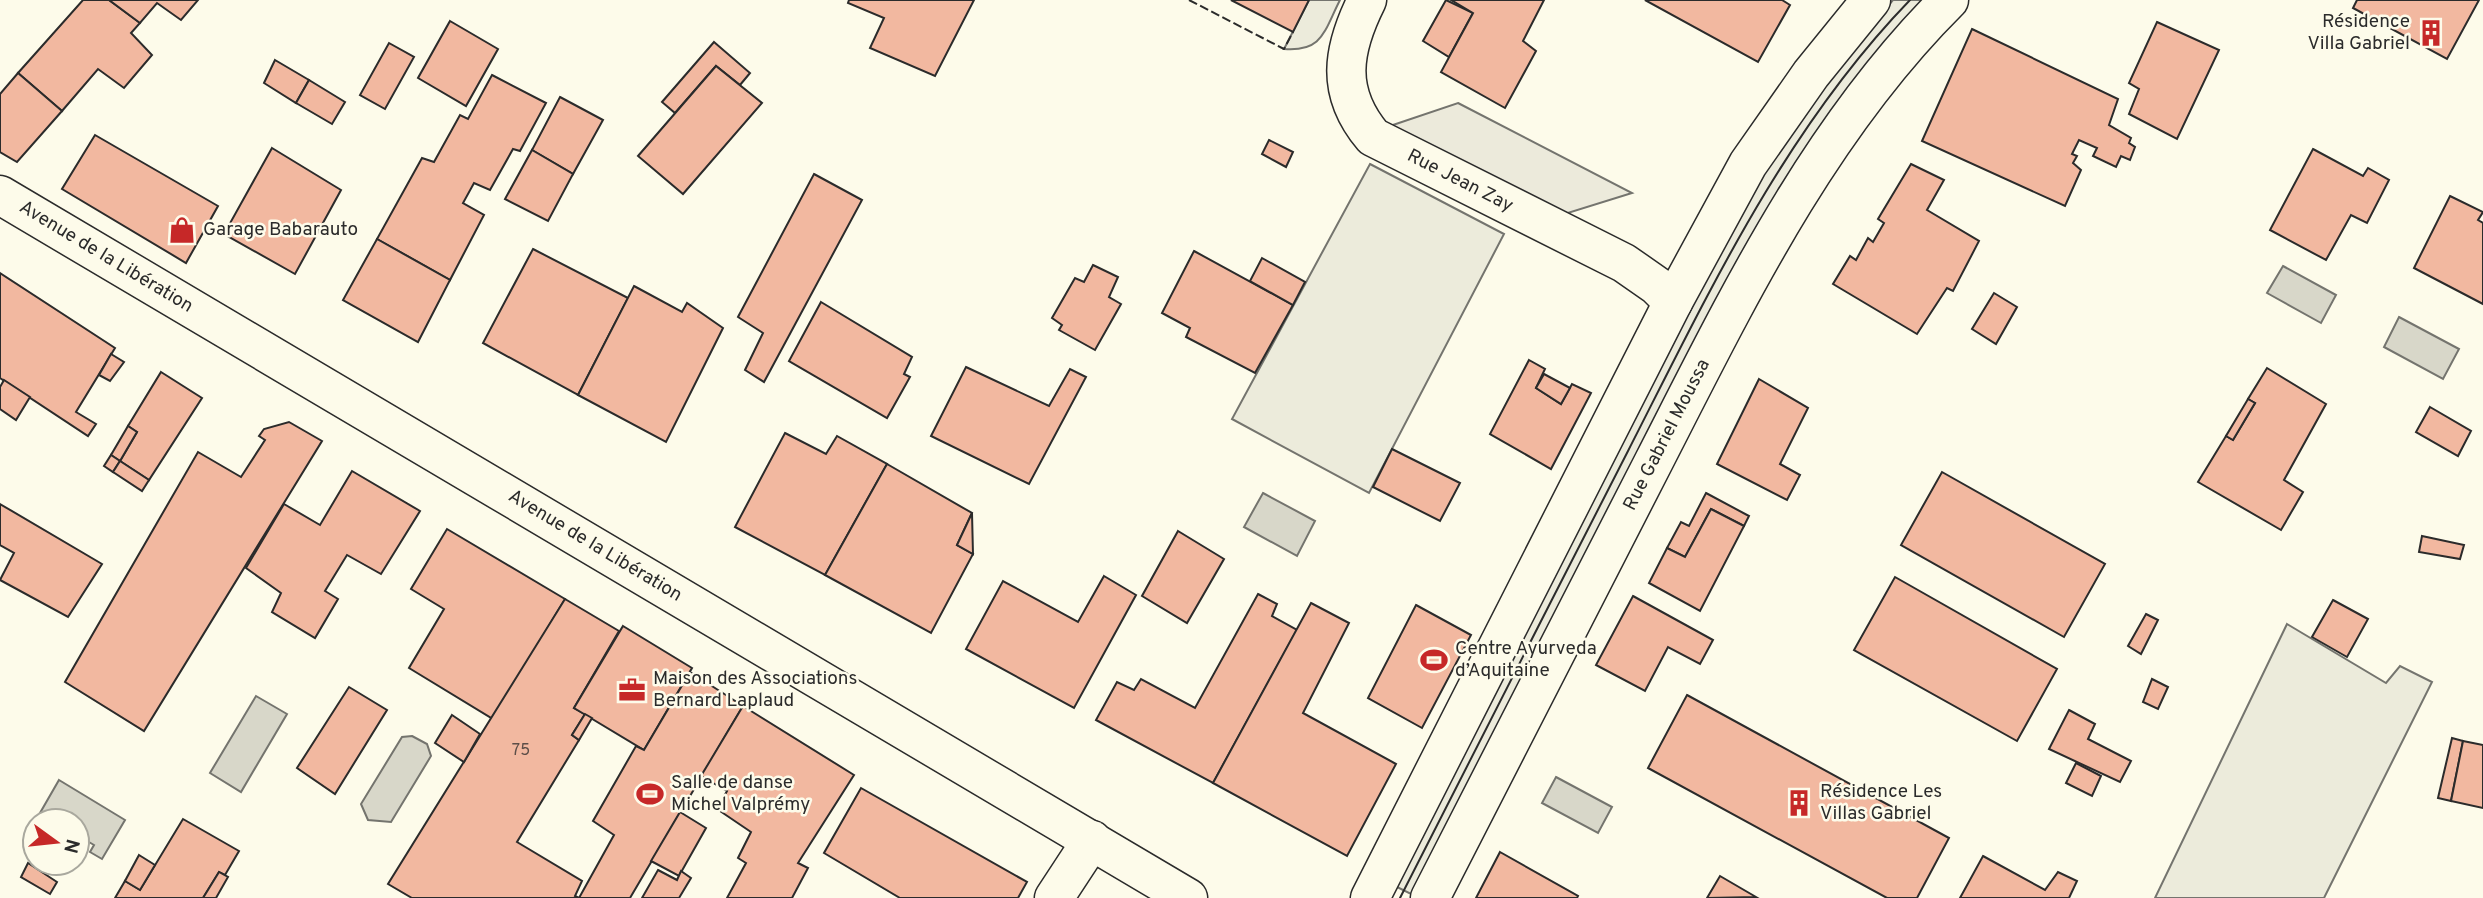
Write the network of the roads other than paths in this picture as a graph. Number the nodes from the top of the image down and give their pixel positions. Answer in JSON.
{"nodes":[{"id":1,"x":1367,"y":0,"type":"edge"},
{"id":2,"x":1871,"y":0,"type":"edge"},
{"id":3,"x":1949,"y":0,"type":"edge"},
{"id":4,"x":0,"y":195,"type":"edge"},
{"id":5,"x":1673,"y":302,"type":"junction"},
{"id":6,"x":1092,"y":840,"type":"junction"},
{"id":7,"x":1054,"y":898,"type":"edge"},
{"id":8,"x":1188,"y":898,"type":"edge"},
{"id":9,"x":1370,"y":898,"type":"edge"},
{"id":10,"x":1430,"y":898,"type":"edge"}],
"edges":[{"from":1,"to":5,"type":"street","name":"Rue Jean Zay"},
{"from":2,"to":5,"type":"street"},
{"from":3,"to":10,"type":"street","name":"Rue Gabriel Moussa"},
{"from":4,"to":6,"type":"street","name":"Avenue de la Libération"},
{"from":5,"to":9,"type":"street"},
{"from":6,"to":7,"type":"street"},
{"from":6,"to":8,"type":"street","name":"Avenue de la Libération"}]}
